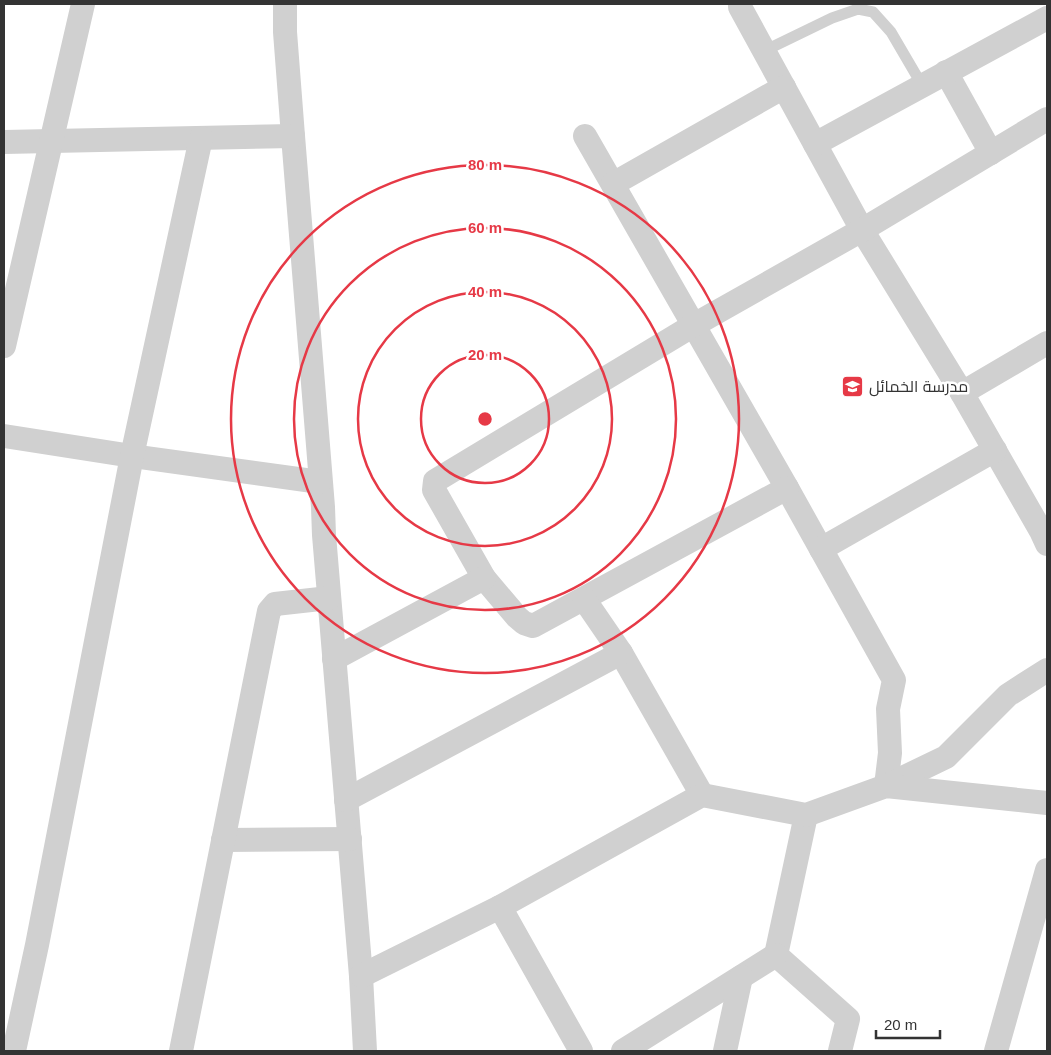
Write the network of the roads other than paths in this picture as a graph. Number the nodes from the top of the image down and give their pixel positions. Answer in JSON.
{"nodes":[{"id":1,"x":83,"y":4,"type":"edge"},
{"id":2,"x":285,"y":4,"type":"edge"},
{"id":3,"x":740,"y":4,"type":"edge"},
{"id":4,"x":1047,"y":18,"type":"edge"},
{"id":5,"x":764,"y":51,"type":"junction"},
{"id":6,"x":946,"y":72,"type":"junction"},
{"id":7,"x":922,"y":85,"type":"junction"},
{"id":8,"x":784,"y":88,"type":"junction"},
{"id":9,"x":1047,"y":119,"type":"edge"},
{"id":10,"x":293,"y":136,"type":"junction"},
{"id":11,"x":585,"y":136,"type":"dead end"},
{"id":12,"x":201,"y":138,"type":"junction"},
{"id":13,"x":51,"y":141,"type":"junction"},
{"id":14,"x":4,"y":142,"type":"edge"},
{"id":15,"x":815,"y":144,"type":"junction"},
{"id":16,"x":991,"y":153,"type":"junction"},
{"id":17,"x":613,"y":184,"type":"junction"},
{"id":18,"x":862,"y":230,"type":"junction"},
{"id":19,"x":10,"y":295,"type":"edge"},
{"id":20,"x":694,"y":325,"type":"junction"},
{"id":21,"x":1047,"y":343,"type":"edge"},
{"id":22,"x":4,"y":346,"type":"edge"},
{"id":23,"x":962,"y":393,"type":"junction"},
{"id":24,"x":4,"y":436,"type":"edge"},
{"id":25,"x":995,"y":450,"type":"junction"},
{"id":26,"x":132,"y":456,"type":"junction"},
{"id":27,"x":320,"y":482,"type":"junction"},
{"id":28,"x":787,"y":488,"type":"junction"},
{"id":29,"x":1045,"y":535,"type":"edge"},
{"id":30,"x":821,"y":549,"type":"junction"},
{"id":31,"x":484,"y":578,"type":"junction"},
{"id":32,"x":329,"y":598,"type":"junction"},
{"id":33,"x":584,"y":599,"type":"junction"},
{"id":34,"x":621,"y":653,"type":"junction"},
{"id":35,"x":334,"y":659,"type":"junction"},
{"id":36,"x":1047,"y":670,"type":"edge"},
{"id":37,"x":886,"y":786,"type":"junction"},
{"id":38,"x":702,"y":795,"type":"junction"},
{"id":39,"x":346,"y":800,"type":"junction"},
{"id":40,"x":1047,"y":803,"type":"edge"},
{"id":41,"x":806,"y":815,"type":"junction"},
{"id":42,"x":223,"y":840,"type":"junction"},
{"id":43,"x":350,"y":840,"type":"junction"},
{"id":44,"x":1047,"y":870,"type":"edge"},
{"id":45,"x":500,"y":907,"type":"junction"},
{"id":46,"x":776,"y":955,"type":"junction"},
{"id":47,"x":361,"y":976,"type":"junction"},
{"id":48,"x":741,"y":977,"type":"junction"},
{"id":49,"x":14,"y":1051,"type":"edge"},
{"id":50,"x":181,"y":1051,"type":"edge"},
{"id":51,"x":365,"y":1051,"type":"edge"},
{"id":52,"x":581,"y":1051,"type":"edge"},
{"id":53,"x":623,"y":1051,"type":"edge"},
{"id":54,"x":726,"y":1051,"type":"edge"},
{"id":55,"x":840,"y":1051,"type":"edge"},
{"id":56,"x":996,"y":1051,"type":"edge"}],
"edges":[{"from":1,"to":13,"type":"street"},
{"from":2,"to":10,"type":"street"},
{"from":3,"to":5,"type":"street"},
{"from":4,"to":6,"type":"street"},
{"from":5,"to":7,"type":"lane"},
{"from":5,"to":8,"type":"street"},
{"from":6,"to":7,"type":"street"},
{"from":6,"to":16,"type":"street"},
{"from":7,"to":15,"type":"street"},
{"from":8,"to":15,"type":"street"},
{"from":8,"to":17,"type":"street"},
{"from":9,"to":16,"type":"street"},
{"from":10,"to":12,"type":"street"},
{"from":10,"to":27,"type":"street"},
{"from":11,"to":17,"type":"street"},
{"from":12,"to":13,"type":"street"},
{"from":12,"to":26,"type":"street"},
{"from":13,"to":14,"type":"street"},
{"from":13,"to":19,"type":"street"},
{"from":15,"to":18,"type":"street"},
{"from":16,"to":18,"type":"street"},
{"from":17,"to":20,"type":"street"},
{"from":18,"to":20,"type":"street"},
{"from":18,"to":23,"type":"street"},
{"from":19,"to":22,"type":"street"},
{"from":20,"to":28,"type":"street"},
{"from":20,"to":31,"type":"street"},
{"from":21,"to":23,"type":"street"},
{"from":23,"to":25,"type":"street"},
{"from":24,"to":26,"type":"street"},
{"from":25,"to":29,"type":"street"},
{"from":25,"to":30,"type":"street"},
{"from":26,"to":27,"type":"street"},
{"from":26,"to":49,"type":"street"},
{"from":27,"to":32,"type":"street"},
{"from":28,"to":30,"type":"street"},
{"from":28,"to":33,"type":"street"},
{"from":30,"to":37,"type":"street"},
{"from":31,"to":33,"type":"street"},
{"from":31,"to":35,"type":"street"},
{"from":32,"to":35,"type":"street"},
{"from":32,"to":42,"type":"street"},
{"from":33,"to":34,"type":"street"},
{"from":34,"to":38,"type":"street"},
{"from":34,"to":39,"type":"street"},
{"from":35,"to":39,"type":"street"},
{"from":36,"to":37,"type":"street"},
{"from":37,"to":40,"type":"street"},
{"from":37,"to":41,"type":"street"},
{"from":38,"to":41,"type":"street"},
{"from":38,"to":45,"type":"street"},
{"from":39,"to":43,"type":"street"},
{"from":41,"to":46,"type":"street"},
{"from":42,"to":43,"type":"street"},
{"from":42,"to":50,"type":"street"},
{"from":43,"to":47,"type":"street"},
{"from":44,"to":56,"type":"street"},
{"from":45,"to":47,"type":"street"},
{"from":45,"to":52,"type":"street"},
{"from":46,"to":48,"type":"street"},
{"from":46,"to":55,"type":"street"},
{"from":47,"to":51,"type":"street"},
{"from":48,"to":53,"type":"street"},
{"from":48,"to":54,"type":"street"}]}
